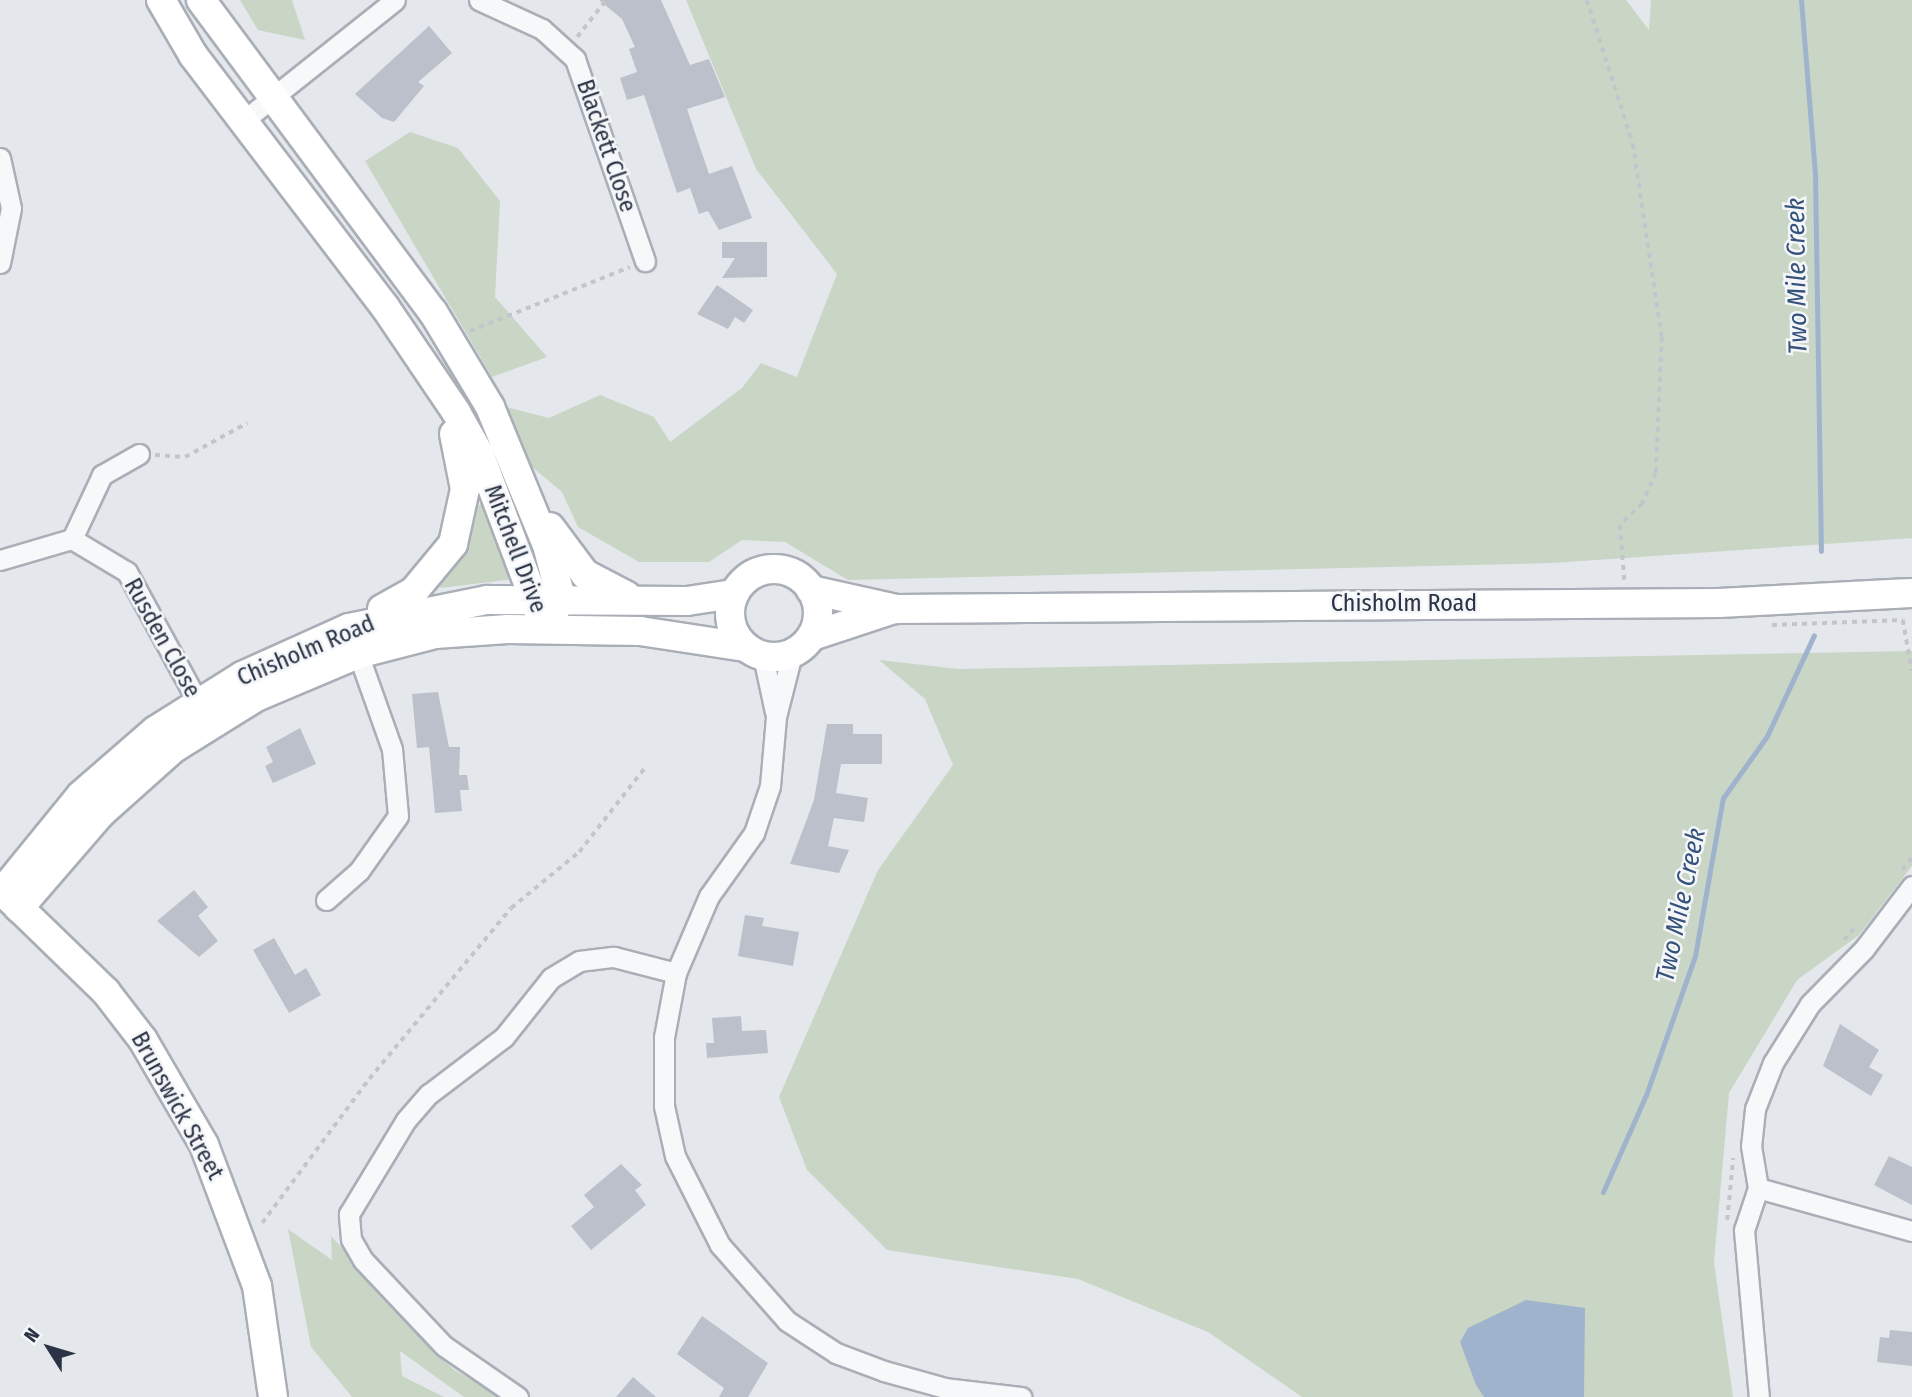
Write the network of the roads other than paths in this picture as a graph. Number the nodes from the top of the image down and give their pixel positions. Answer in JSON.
{"nodes":[{"id":1,"x":161,"y":0,"type":"edge"},
{"id":2,"x":201,"y":0,"type":"edge"},
{"id":3,"x":395,"y":0,"type":"edge"},
{"id":4,"x":479,"y":0,"type":"edge"},
{"id":5,"x":270,"y":100,"type":"junction"},
{"id":6,"x":243,"y":121,"type":"junction"},
{"id":7,"x":0,"y":158,"type":"edge"},
{"id":8,"x":645,"y":261,"type":"road end"},
{"id":9,"x":0,"y":263,"type":"edge"},
{"id":10,"x":425,"y":365,"type":"junction"},
{"id":11,"x":139,"y":454,"type":"road end"},
{"id":12,"x":529,"y":492,"type":"junction"},
{"id":13,"x":72,"y":539,"type":"junction"},
{"id":14,"x":0,"y":560,"type":"edge"},
{"id":15,"x":811,"y":590,"type":"junction"},
{"id":16,"x":1912,"y":593,"type":"edge"},
{"id":17,"x":734,"y":594,"type":"junction"},
{"id":18,"x":533,"y":598,"type":"junction"},
{"id":19,"x":561,"y":598,"type":"junction"},
{"id":20,"x":638,"y":600,"type":"junction"},
{"id":21,"x":896,"y":609,"type":"junction"},
{"id":22,"x":546,"y":629,"type":"junction"},
{"id":23,"x":354,"y":641,"type":"junction"},
{"id":24,"x":802,"y":645,"type":"junction"},
{"id":25,"x":754,"y":652,"type":"junction"},
{"id":26,"x":204,"y":712,"type":"junction"},
{"id":27,"x":776,"y":717,"type":"junction"},
{"id":28,"x":1903,"y":883,"type":"edge"},
{"id":29,"x":7,"y":897,"type":"edge"},
{"id":30,"x":326,"y":900,"type":"dead end"},
{"id":31,"x":676,"y":973,"type":"junction"},
{"id":32,"x":1758,"y":1188,"type":"junction"},
{"id":33,"x":1912,"y":1231,"type":"edge"},
{"id":34,"x":944,"y":1392,"type":"edge"},
{"id":35,"x":273,"y":1397,"type":"edge"},
{"id":36,"x":518,"y":1397,"type":"edge"},
{"id":37,"x":1021,"y":1397,"type":"edge"},
{"id":38,"x":1759,"y":1397,"type":"edge"}],
"edges":[{"from":1,"to":6,"type":"main road","name":"Mitchell Drive"},
{"from":2,"to":5,"type":"main road","name":"Mitchell Drive"},
{"from":3,"to":5,"type":"street"},
{"from":4,"to":8,"type":"street","name":"Blackett Close"},
{"from":5,"to":6,"type":"street"},
{"from":5,"to":12,"type":"main road","name":"Mitchell Drive"},
{"from":6,"to":10,"type":"main road","name":"Mitchell Drive"},
{"from":7,"to":9,"type":"street"},
{"from":10,"to":18,"type":"main road","name":"Mitchell Drive"},
{"from":10,"to":23,"type":"main road"},
{"from":11,"to":13,"type":"street"},
{"from":12,"to":19,"type":"main road","name":"Mitchell Drive"},
{"from":12,"to":20,"type":"main road"},
{"from":13,"to":14,"type":"street"},
{"from":13,"to":26,"type":"street","name":"Rusden Close"},
{"from":15,"to":17,"type":"main road"},
{"from":15,"to":21,"type":"main road","name":"Chisholm Road"},
{"from":15,"to":24,"type":"main road"},
{"from":16,"to":21,"type":"main road","name":"Chisholm Road"},
{"from":17,"to":20,"type":"main road","name":"Chisholm Road"},
{"from":17,"to":25,"type":"main road"},
{"from":18,"to":19,"type":"main road","name":"Chisholm Road"},
{"from":18,"to":22,"type":"main road","name":"Mitchell Drive"},
{"from":18,"to":23,"type":"main road","name":"Chisholm Road"},
{"from":19,"to":20,"type":"main road","name":"Chisholm Road"},
{"from":19,"to":22,"type":"main road","name":"Mitchell Drive"},
{"from":21,"to":24,"type":"main road","name":"Chisholm Road"},
{"from":22,"to":23,"type":"main road","name":"Chisholm Road"},
{"from":22,"to":25,"type":"main road","name":"Chisholm Road"},
{"from":23,"to":26,"type":"main road","name":"Chisholm Road"},
{"from":23,"to":30,"type":"street"},
{"from":24,"to":25,"type":"main road"},
{"from":24,"to":27,"type":"street"},
{"from":25,"to":27,"type":"street"},
{"from":26,"to":29,"type":"main road","name":"Chisholm Road"},
{"from":27,"to":31,"type":"street"},
{"from":28,"to":32,"type":"street"},
{"from":29,"to":35,"type":"main road","name":"Brunswick Street"},
{"from":31,"to":34,"type":"street"},
{"from":31,"to":36,"type":"street"},
{"from":32,"to":33,"type":"street"},
{"from":32,"to":38,"type":"street"},
{"from":34,"to":37,"type":"street"}]}
